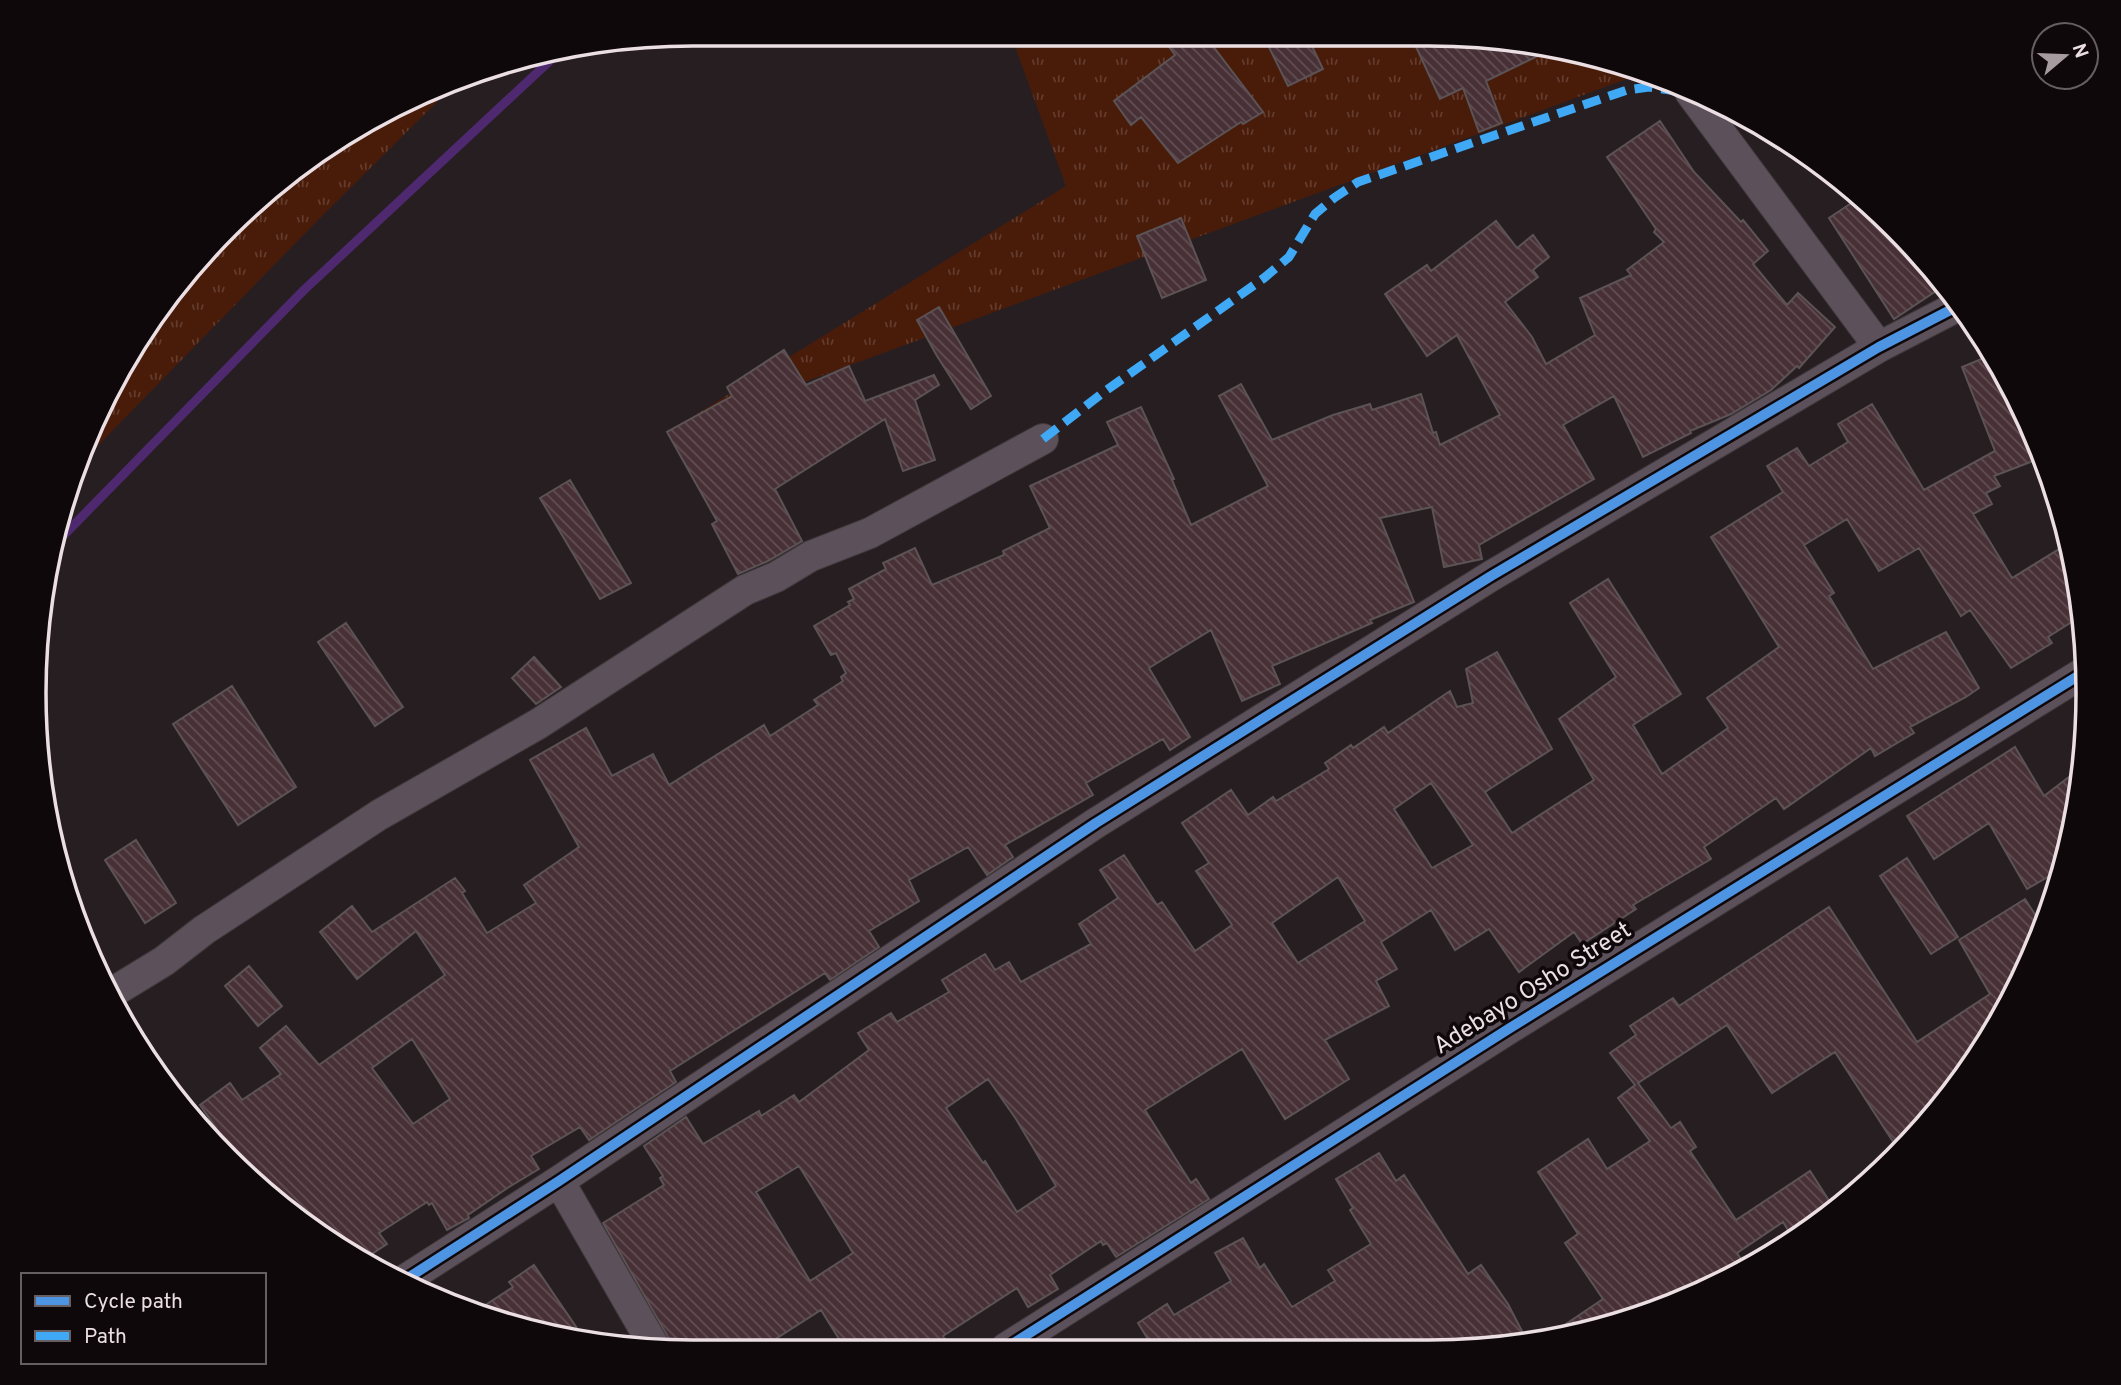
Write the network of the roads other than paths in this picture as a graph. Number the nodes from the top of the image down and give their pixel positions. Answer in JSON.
{"nodes":[{"id":1,"x":1700,"y":105,"type":"edge"},
{"id":2,"x":1950,"y":310,"type":"edge"},
{"id":3,"x":1879,"y":347,"type":"junction"},
{"id":4,"x":1043,"y":439,"type":"dead end"},
{"id":5,"x":2075,"y":678,"type":"edge"},
{"id":6,"x":118,"y":989,"type":"edge"},
{"id":7,"x":559,"y":1181,"type":"junction"},
{"id":8,"x":412,"y":1275,"type":"edge"},
{"id":9,"x":649,"y":1338,"type":"edge"},
{"id":10,"x":1019,"y":1340,"type":"edge"}],
"edges":[{"from":1,"to":3,"type":"street"},
{"from":2,"to":3,"type":"street"},
{"from":3,"to":7,"type":"street"},
{"from":4,"to":6,"type":"street"},
{"from":5,"to":10,"type":"street","name":"Adebayo Osho Street"},
{"from":7,"to":8,"type":"street"},
{"from":7,"to":9,"type":"street"}]}
